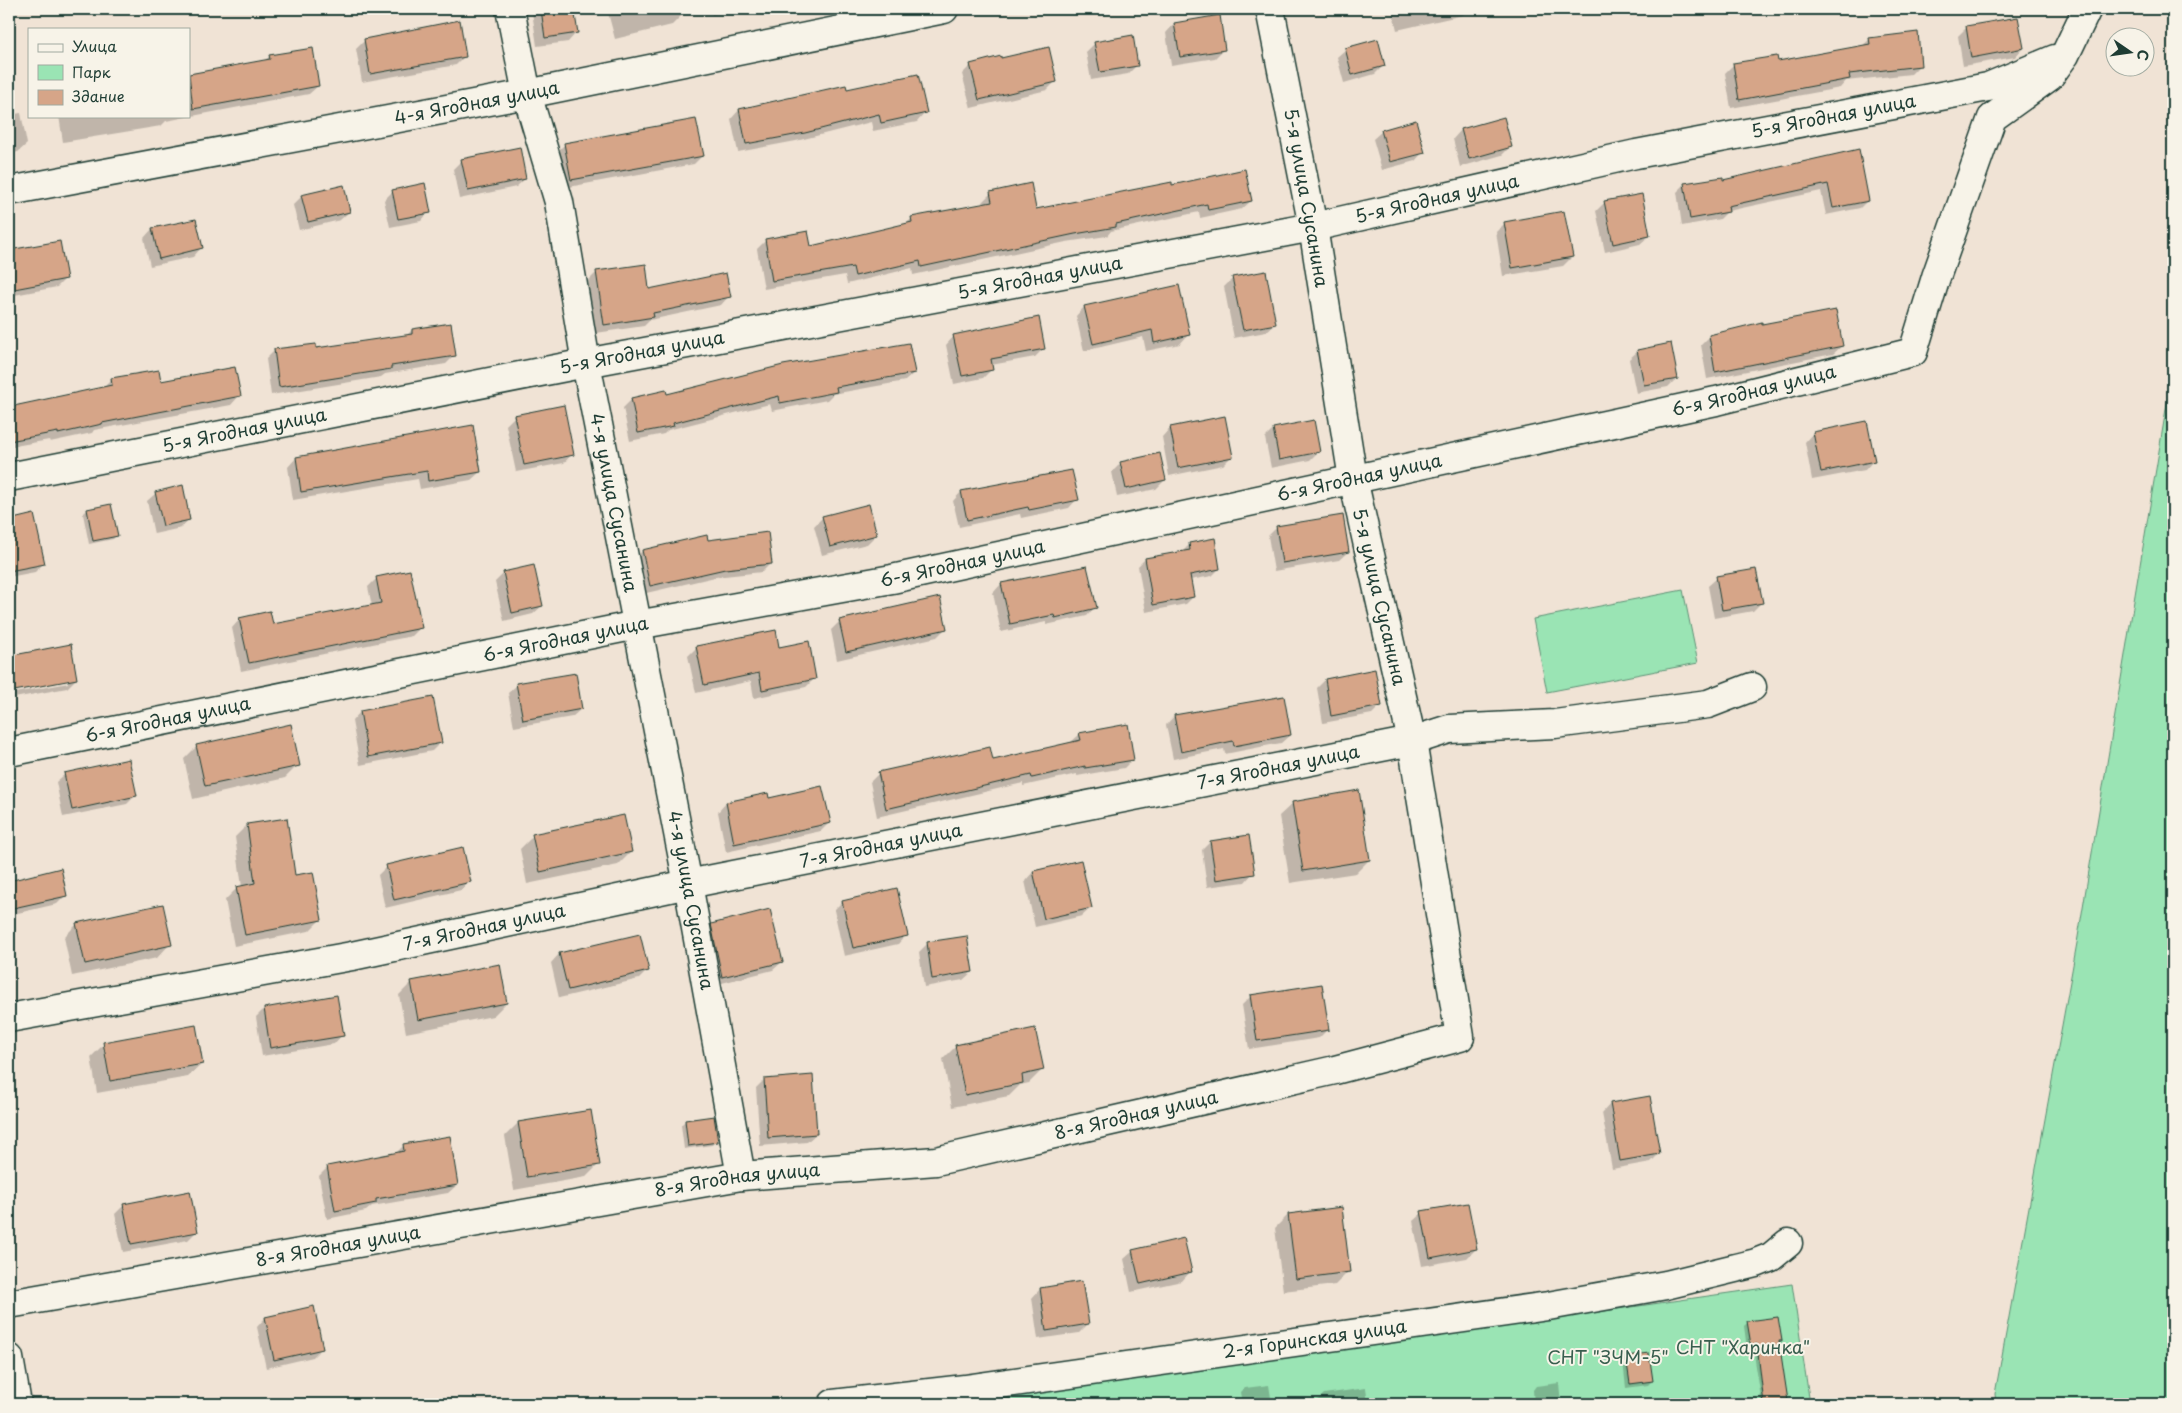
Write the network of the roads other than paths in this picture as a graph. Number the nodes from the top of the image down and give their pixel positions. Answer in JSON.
{"nodes":[{"id":1,"x":510,"y":9,"type":"edge"},
{"id":2,"x":944,"y":9,"type":"edge"},
{"id":3,"x":1270,"y":9,"type":"edge"},
{"id":4,"x":2087,"y":9,"type":"edge"},
{"id":5,"x":2065,"y":55,"type":"junction"},
{"id":6,"x":527,"y":94,"type":"junction"},
{"id":7,"x":9,"y":191,"type":"edge"},
{"id":8,"x":1313,"y":227,"type":"junction"},
{"id":9,"x":586,"y":363,"type":"junction"},
{"id":10,"x":9,"y":477,"type":"edge"},
{"id":11,"x":1353,"y":479,"type":"junction"},
{"id":12,"x":637,"y":625,"type":"junction"},
{"id":13,"x":1752,"y":687,"type":"dead end"},
{"id":14,"x":1412,"y":741,"type":"junction"},
{"id":15,"x":9,"y":752,"type":"edge"},
{"id":16,"x":688,"y":884,"type":"junction"},
{"id":17,"x":9,"y":1018,"type":"edge"},
{"id":18,"x":1460,"y":1037,"type":"joint"},
{"id":19,"x":741,"y":1176,"type":"junction"},
{"id":20,"x":1788,"y":1243,"type":"dead end"},
{"id":21,"x":9,"y":1304,"type":"edge"},
{"id":22,"x":9,"y":1358,"type":"edge"},
{"id":23,"x":17,"y":1404,"type":"edge"},
{"id":24,"x":832,"y":1404,"type":"edge"}],
"edges":[{"from":1,"to":6,"type":"street","name":"4-я улица Сусанина"},
{"from":2,"to":6,"type":"street","name":"4-я Ягодная улица"},
{"from":3,"to":8,"type":"street","name":"5-я улица Сусанина"},
{"from":4,"to":5,"type":"street"},
{"from":5,"to":8,"type":"street","name":"5-я Ягодная улица"},
{"from":5,"to":11,"type":"street","name":"6-я Ягодная улица"},
{"from":6,"to":7,"type":"street","name":"4-я Ягодная улица"},
{"from":6,"to":9,"type":"street","name":"4-я улица Сусанина"},
{"from":8,"to":9,"type":"street","name":"5-я Ягодная улица"},
{"from":8,"to":11,"type":"street","name":"5-я улица Сусанина"},
{"from":9,"to":10,"type":"street","name":"5-я Ягодная улица"},
{"from":9,"to":12,"type":"street","name":"4-я улица Сусанина"},
{"from":11,"to":12,"type":"street","name":"6-я Ягодная улица"},
{"from":11,"to":14,"type":"street","name":"5-я улица Сусанина"},
{"from":12,"to":15,"type":"street","name":"6-я Ягодная улица"},
{"from":12,"to":16,"type":"street","name":"4-я улица Сусанина"},
{"from":13,"to":14,"type":"street","name":"7-я Ягодная улица"},
{"from":14,"to":16,"type":"street","name":"7-я Ягодная улица"},
{"from":14,"to":18,"type":"street","name":"5-я улица Сусанина"},
{"from":16,"to":17,"type":"street","name":"7-я Ягодная улица"},
{"from":16,"to":19,"type":"street","name":"4-я улица Сусанина"},
{"from":18,"to":19,"type":"street","name":"8-я Ягодная улица"},
{"from":19,"to":21,"type":"street","name":"8-я Ягодная улица"},
{"from":20,"to":24,"type":"street","name":"2-я Горинская улица"},
{"from":22,"to":23,"type":"street"}]}
